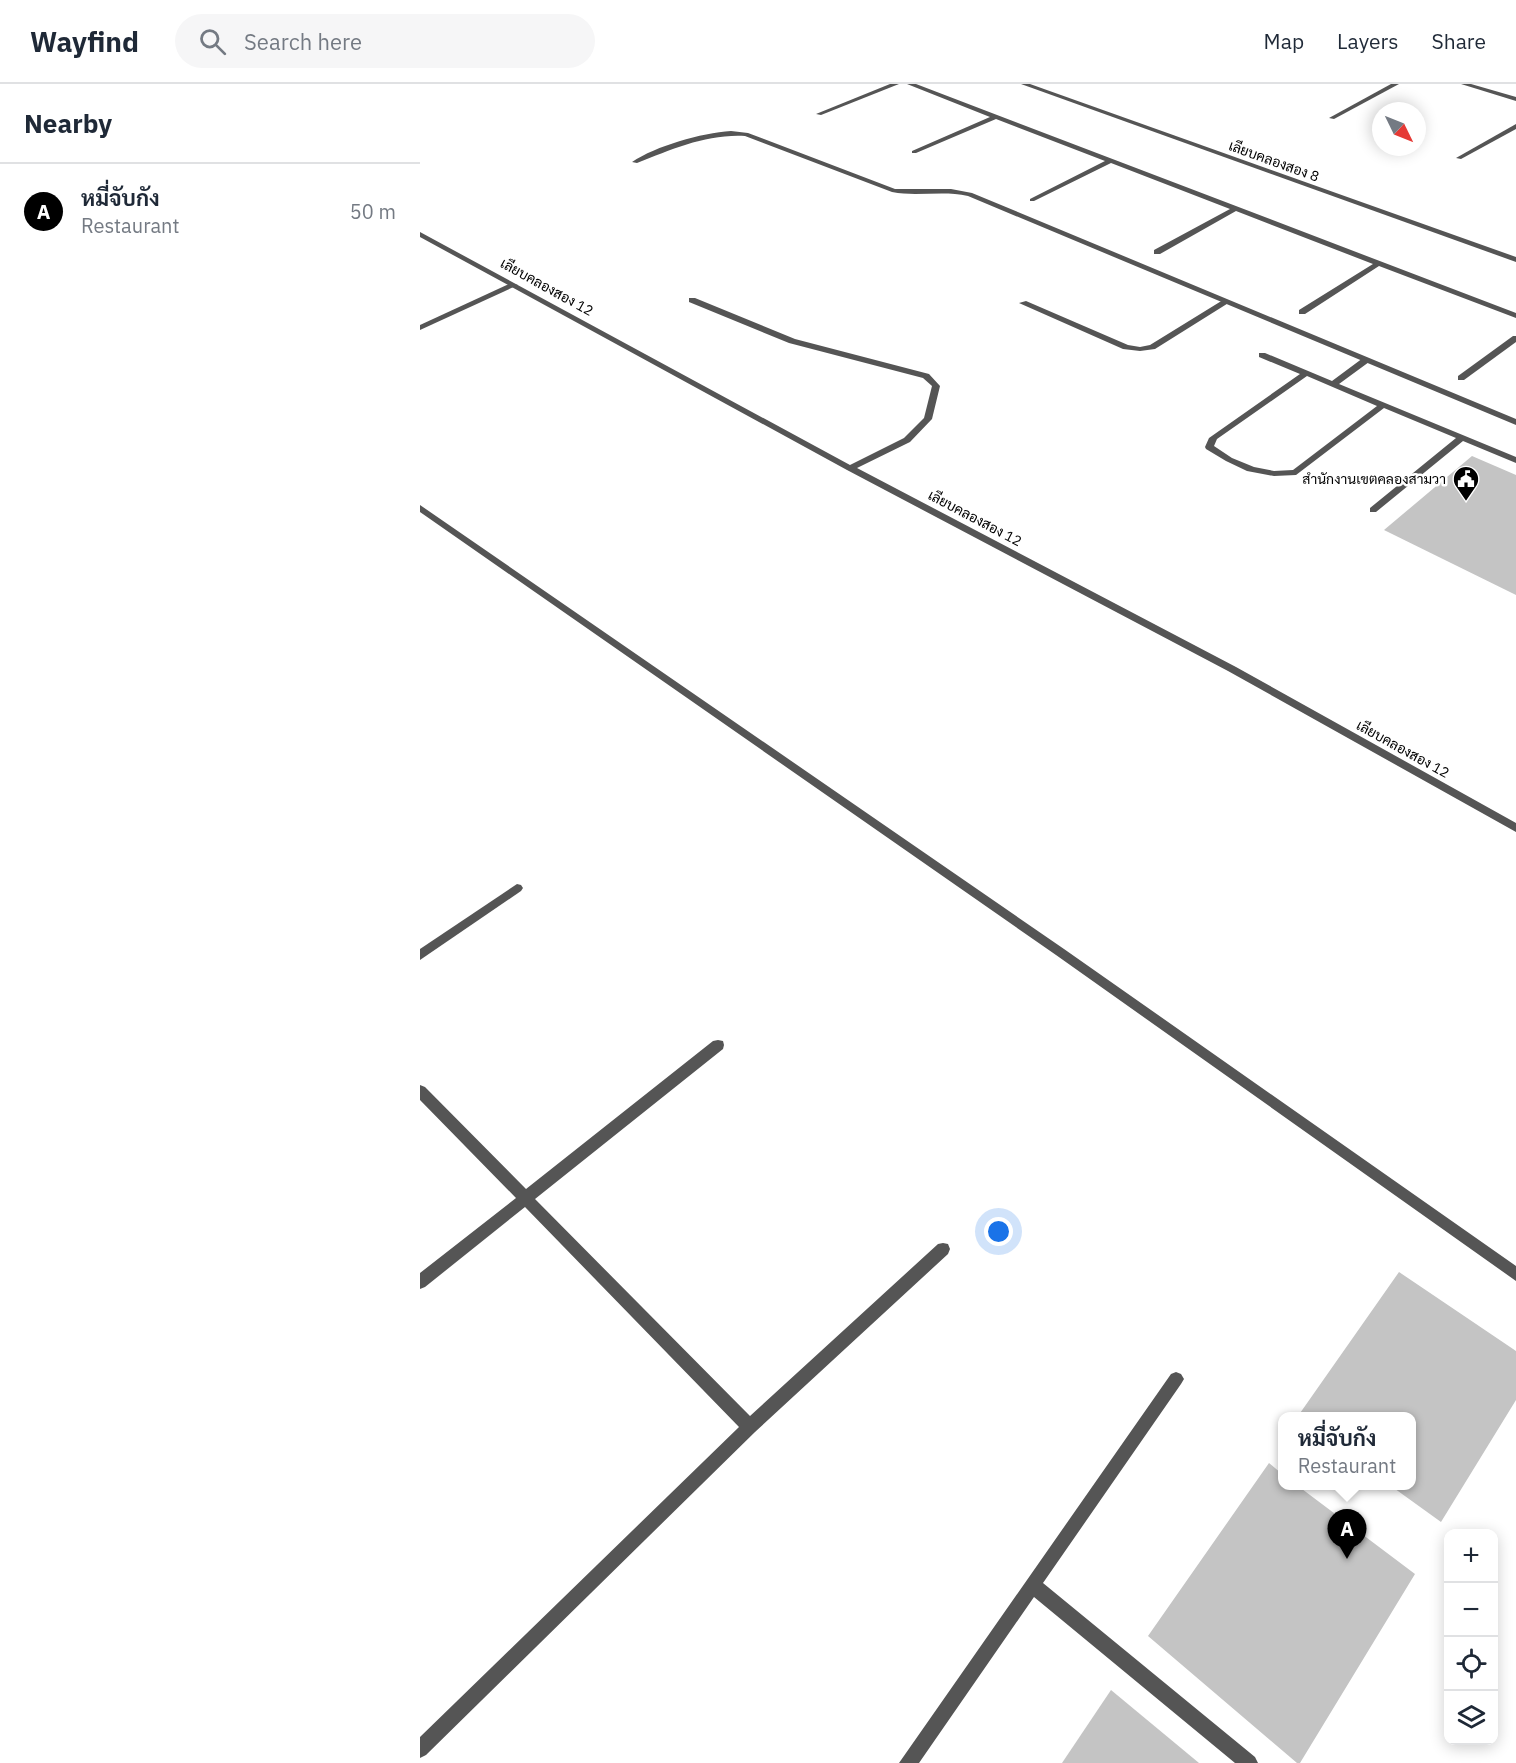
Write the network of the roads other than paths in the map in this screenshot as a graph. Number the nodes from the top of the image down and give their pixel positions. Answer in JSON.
{"nodes":[{"id":1,"x":896,"y":84,"type":"edge"},
{"id":2,"x":910,"y":84,"type":"edge"},
{"id":3,"x":1024,"y":84,"type":"edge"},
{"id":4,"x":1396,"y":84,"type":"edge"},
{"id":5,"x":1464,"y":84,"type":"edge"},
{"id":6,"x":1516,"y":99,"type":"edge"},
{"id":7,"x":819,"y":114,"type":"dead end"},
{"id":8,"x":996,"y":117,"type":"junction"},
{"id":9,"x":1332,"y":118,"type":"dead end"},
{"id":10,"x":1516,"y":126,"type":"edge"},
{"id":11,"x":914,"y":152,"type":"dead end"},
{"id":12,"x":1459,"y":158,"type":"dead end"},
{"id":13,"x":1111,"y":161,"type":"junction"},
{"id":14,"x":635,"y":162,"type":"dead end"},
{"id":15,"x":1032,"y":200,"type":"dead end"},
{"id":16,"x":1235,"y":208,"type":"junction"},
{"id":17,"x":420,"y":234,"type":"edge"},
{"id":18,"x":1157,"y":252,"type":"dead end"},
{"id":19,"x":1516,"y":260,"type":"edge"},
{"id":20,"x":1378,"y":264,"type":"junction"},
{"id":21,"x":514,"y":285,"type":"junction"},
{"id":22,"x":693,"y":300,"type":"dead end"},
{"id":23,"x":1226,"y":302,"type":"junction"},
{"id":24,"x":1023,"y":303,"type":"dead end"},
{"id":25,"x":1302,"y":312,"type":"dead end"},
{"id":26,"x":1516,"y":316,"type":"edge"},
{"id":27,"x":420,"y":328,"type":"edge"},
{"id":28,"x":1516,"y":338,"type":"edge"},
{"id":29,"x":1262,"y":355,"type":"dead end"},
{"id":30,"x":1366,"y":360,"type":"junction"},
{"id":31,"x":1306,"y":373,"type":"junction"},
{"id":32,"x":1461,"y":378,"type":"dead end"},
{"id":33,"x":1333,"y":384,"type":"junction"},
{"id":34,"x":1383,"y":405,"type":"junction"},
{"id":35,"x":1516,"y":422,"type":"edge"},
{"id":36,"x":1462,"y":438,"type":"junction"},
{"id":37,"x":1516,"y":460,"type":"edge"},
{"id":38,"x":850,"y":468,"type":"junction"},
{"id":39,"x":420,"y":508,"type":"edge"},
{"id":40,"x":1373,"y":510,"type":"dead end"},
{"id":41,"x":1516,"y":828,"type":"edge"},
{"id":42,"x":517,"y":888,"type":"dead end"},
{"id":43,"x":420,"y":955,"type":"edge"},
{"id":44,"x":718,"y":1045,"type":"dead end"},
{"id":45,"x":420,"y":1091,"type":"edge"},
{"id":46,"x":525,"y":1197,"type":"junction"},
{"id":47,"x":943,"y":1249,"type":"dead end"},
{"id":48,"x":1516,"y":1274,"type":"edge"},
{"id":49,"x":420,"y":1282,"type":"edge"},
{"id":50,"x":1176,"y":1379,"type":"dead end"},
{"id":51,"x":750,"y":1427,"type":"junction"},
{"id":52,"x":1032,"y":1585,"type":"junction"},
{"id":53,"x":420,"y":1749,"type":"edge"},
{"id":54,"x":908,"y":1763,"type":"edge"},
{"id":55,"x":1249,"y":1763,"type":"edge"}],
"edges":[{"from":1,"to":7,"type":"street"},
{"from":2,"to":8,"type":"street"},
{"from":3,"to":19,"type":"street","name":"เลียบคลองสอง 8"},
{"from":4,"to":9,"type":"street"},
{"from":5,"to":6,"type":"street"},
{"from":8,"to":11,"type":"street"},
{"from":8,"to":13,"type":"street"},
{"from":10,"to":12,"type":"street"},
{"from":13,"to":15,"type":"street"},
{"from":13,"to":16,"type":"street"},
{"from":14,"to":23,"type":"street"},
{"from":16,"to":18,"type":"street"},
{"from":16,"to":20,"type":"street"},
{"from":17,"to":21,"type":"street","name":"เลียบคลองสอง 12"},
{"from":20,"to":25,"type":"street"},
{"from":20,"to":26,"type":"street"},
{"from":21,"to":27,"type":"street"},
{"from":21,"to":38,"type":"street","name":"เลียบคลองสอง 12"},
{"from":22,"to":38,"type":"street"},
{"from":23,"to":24,"type":"street"},
{"from":23,"to":30,"type":"street"},
{"from":28,"to":32,"type":"street"},
{"from":29,"to":31,"type":"street"},
{"from":30,"to":33,"type":"street"},
{"from":30,"to":35,"type":"street"},
{"from":31,"to":33,"type":"street"},
{"from":31,"to":34,"type":"street"},
{"from":33,"to":34,"type":"street"},
{"from":34,"to":36,"type":"street"},
{"from":36,"to":37,"type":"street"},
{"from":36,"to":40,"type":"street"},
{"from":38,"to":41,"type":"street","name":"เลียบคลองสอง 12"},
{"from":39,"to":48,"type":"street"},
{"from":42,"to":43,"type":"street"},
{"from":44,"to":46,"type":"street"},
{"from":45,"to":46,"type":"street"},
{"from":46,"to":49,"type":"street"},
{"from":46,"to":51,"type":"street"},
{"from":47,"to":51,"type":"street"},
{"from":50,"to":52,"type":"street"},
{"from":51,"to":53,"type":"street"},
{"from":52,"to":54,"type":"street"},
{"from":52,"to":55,"type":"street"}]}
